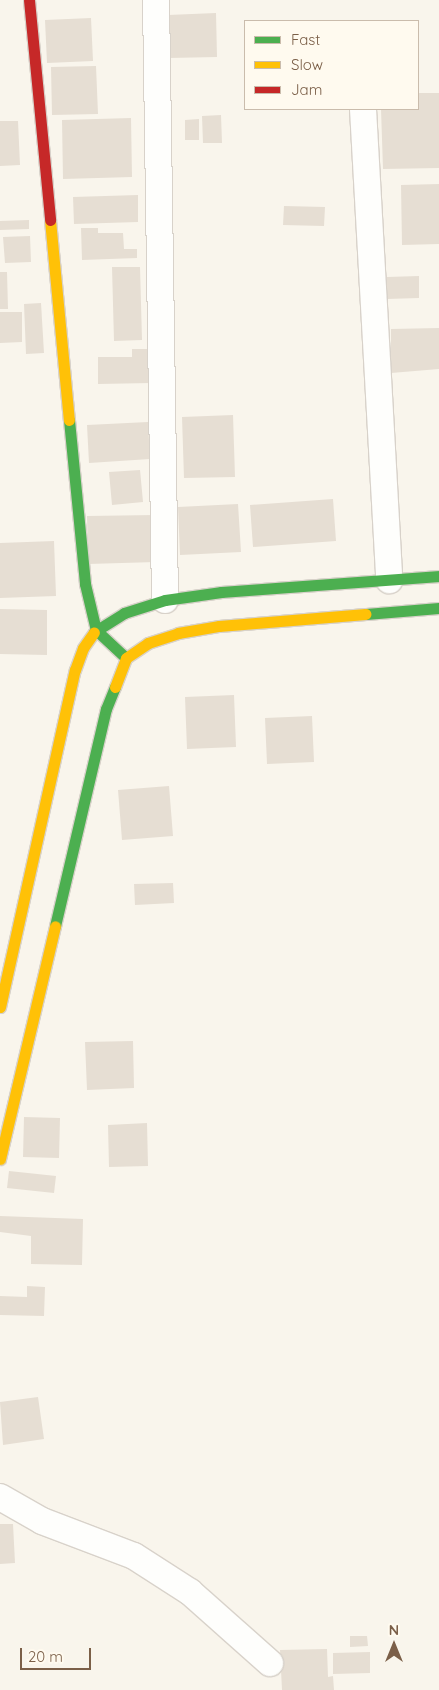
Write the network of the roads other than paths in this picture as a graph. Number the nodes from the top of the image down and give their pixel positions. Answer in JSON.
{"nodes":[{"id":1,"x":30,"y":0,"type":"edge"},
{"id":2,"x":156,"y":0,"type":"edge"},
{"id":3,"x":363,"y":110,"type":"edge"},
{"id":4,"x":439,"y":576,"type":"edge"},
{"id":5,"x":389,"y":580,"type":"junction"},
{"id":6,"x":165,"y":600,"type":"junction"},
{"id":7,"x":439,"y":608,"type":"edge"},
{"id":8,"x":96,"y":630,"type":"junction"},
{"id":9,"x":126,"y":658,"type":"junction"},
{"id":10,"x":0,"y":1007,"type":"edge"},
{"id":11,"x":0,"y":1159,"type":"edge"},
{"id":12,"x":0,"y":1497,"type":"edge"},
{"id":13,"x":270,"y":1663,"type":"dead end"}],
"edges":[{"from":1,"to":8,"type":"street"},
{"from":2,"to":6,"type":"street"},
{"from":3,"to":5,"type":"street"},
{"from":4,"to":5,"type":"street"},
{"from":5,"to":6,"type":"street"},
{"from":6,"to":8,"type":"street"},
{"from":7,"to":9,"type":"street"},
{"from":8,"to":9,"type":"street"},
{"from":8,"to":10,"type":"street"},
{"from":9,"to":11,"type":"street"},
{"from":12,"to":13,"type":"street"}]}
